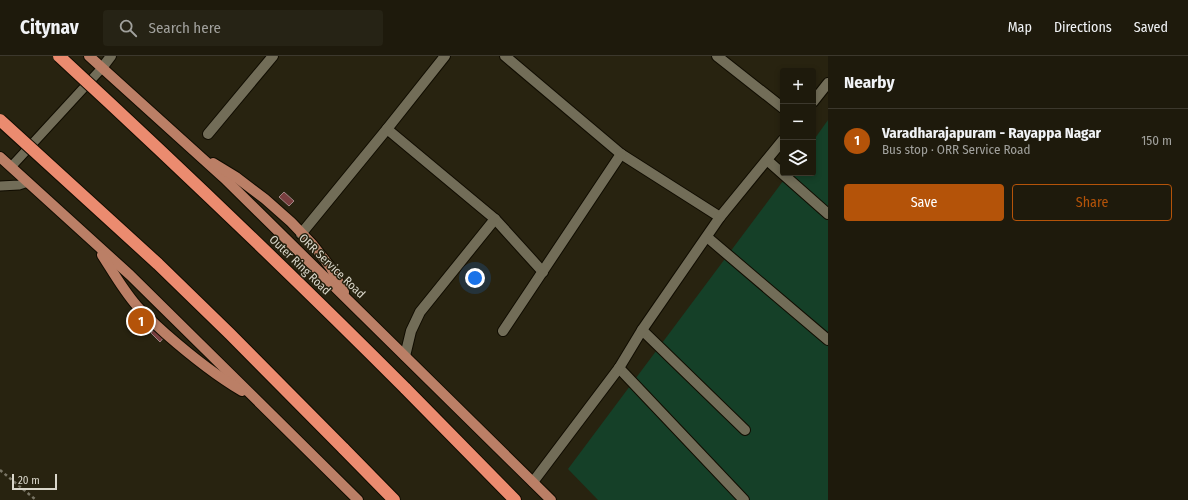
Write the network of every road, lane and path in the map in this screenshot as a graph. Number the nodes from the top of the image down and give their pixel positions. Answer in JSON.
{"nodes":[{"id":1,"x":59,"y":56,"type":"edge"},
{"id":2,"x":89,"y":56,"type":"edge"},
{"id":3,"x":111,"y":56,"type":"edge"},
{"id":4,"x":274,"y":56,"type":"edge"},
{"id":5,"x":445,"y":56,"type":"edge"},
{"id":6,"x":505,"y":56,"type":"edge"},
{"id":7,"x":717,"y":56,"type":"edge"},
{"id":8,"x":102,"y":68,"type":"junction"},
{"id":9,"x":828,"y":83,"type":"edge"},
{"id":10,"x":816,"y":98,"type":"edge"},
{"id":11,"x":780,"y":106,"type":"edge"},
{"id":12,"x":0,"y":120,"type":"edge"},
{"id":13,"x":387,"y":129,"type":"junction"},
{"id":14,"x":208,"y":134,"type":"dead end"},
{"id":15,"x":780,"y":144,"type":"edge"},
{"id":16,"x":190,"y":148,"type":"junction"},
{"id":17,"x":621,"y":154,"type":"junction"},
{"id":18,"x":0,"y":157,"type":"edge"},
{"id":19,"x":767,"y":160,"type":"junction"},
{"id":20,"x":11,"y":167,"type":"junction"},
{"id":21,"x":28,"y":182,"type":"junction"},
{"id":22,"x":0,"y":186,"type":"edge"},
{"id":23,"x":828,"y":214,"type":"edge"},
{"id":24,"x":720,"y":217,"type":"junction"},
{"id":25,"x":495,"y":219,"type":"junction"},
{"id":26,"x":301,"y":234,"type":"junction"},
{"id":27,"x":707,"y":237,"type":"junction"},
{"id":28,"x":96,"y":245,"type":"junction"},
{"id":29,"x":543,"y":272,"type":"junction"},
{"id":30,"x":350,"y":303,"type":"junction"},
{"id":31,"x":642,"y":330,"type":"junction"},
{"id":32,"x":503,"y":331,"type":"dead end"},
{"id":33,"x":828,"y":340,"type":"edge"},
{"id":34,"x":405,"y":356,"type":"junction"},
{"id":35,"x":619,"y":368,"type":"junction"},
{"id":36,"x":258,"y":401,"type":"junction"},
{"id":37,"x":745,"y":430,"type":"dead end"},
{"id":38,"x":0,"y":470,"type":"edge"},
{"id":39,"x":533,"y":482,"type":"junction"},
{"id":40,"x":36,"y":500,"type":"edge"},
{"id":41,"x":358,"y":500,"type":"edge"},
{"id":42,"x":394,"y":500,"type":"edge"},
{"id":43,"x":515,"y":500,"type":"edge"},
{"id":44,"x":551,"y":500,"type":"edge"},
{"id":45,"x":744,"y":500,"type":"edge"}],
"edges":[{"from":1,"to":43,"type":"highway","name":"Outer Ring Road","bridge":true},
{"from":2,"to":8,"type":"main road","name":"ORR Service Road"},
{"from":3,"to":8,"type":"street"},
{"from":4,"to":14,"type":"street"},
{"from":5,"to":13,"type":"street"},
{"from":6,"to":17,"type":"street"},
{"from":7,"to":11,"type":"street"},
{"from":8,"to":16,"type":"main road","name":"ORR Service Road"},
{"from":8,"to":20,"type":"lane"},
{"from":9,"to":10,"type":"street"},
{"from":12,"to":42,"type":"highway","bridge":true},
{"from":13,"to":25,"type":"street"},
{"from":13,"to":26,"type":"street"},
{"from":15,"to":19,"type":"street"},
{"from":16,"to":26,"type":"main road"},
{"from":16,"to":30,"type":"main road","name":"ORR Service Road"},
{"from":17,"to":24,"type":"street"},
{"from":17,"to":29,"type":"street"},
{"from":18,"to":20,"type":"main road"},
{"from":19,"to":23,"type":"street"},
{"from":19,"to":24,"type":"street"},
{"from":20,"to":21,"type":"main road"},
{"from":21,"to":22,"type":"lane"},
{"from":21,"to":28,"type":"main road"},
{"from":24,"to":27,"type":"street"},
{"from":25,"to":29,"type":"street"},
{"from":25,"to":34,"type":"street"},
{"from":26,"to":30,"type":"main road"},
{"from":27,"to":31,"type":"street"},
{"from":27,"to":33,"type":"street"},
{"from":28,"to":36,"type":"main road"},
{"from":28,"to":36,"type":"main road"},
{"from":29,"to":32,"type":"street"},
{"from":30,"to":34,"type":"main road","name":"ORR Service Road"},
{"from":31,"to":35,"type":"street"},
{"from":31,"to":37,"type":"street"},
{"from":34,"to":39,"type":"main road","name":"ORR Service Road"},
{"from":35,"to":39,"type":"street"},
{"from":35,"to":45,"type":"street"},
{"from":36,"to":41,"type":"main road"},
{"from":38,"to":40,"type":"path"},
{"from":39,"to":44,"type":"main road","name":"ORR Service Road"}]}
